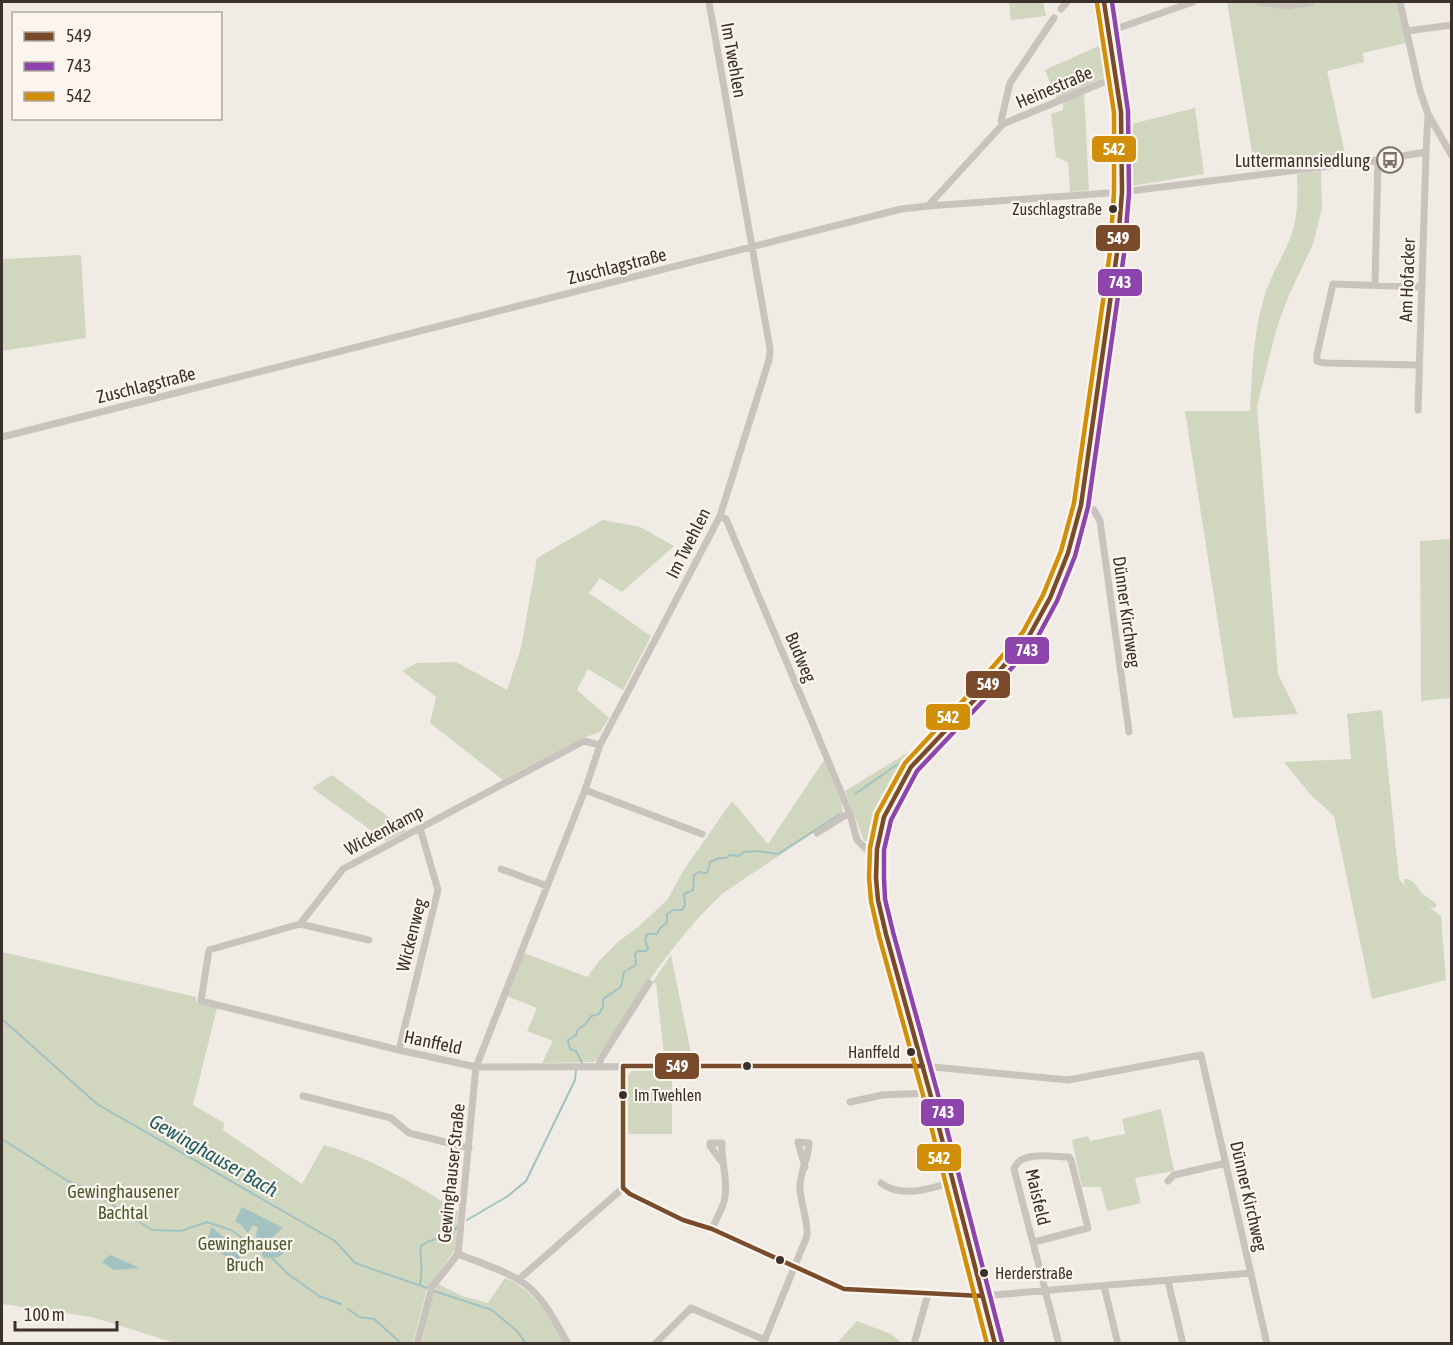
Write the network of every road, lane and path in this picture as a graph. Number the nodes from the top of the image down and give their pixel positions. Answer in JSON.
{"nodes":[{"id":1,"x":709,"y":2,"type":"edge"},
{"id":2,"x":1067,"y":2,"type":"edge"},
{"id":3,"x":1104,"y":2,"type":"edge"},
{"id":4,"x":1193,"y":2,"type":"edge"},
{"id":5,"x":1258,"y":2,"type":"edge"},
{"id":6,"x":1312,"y":2,"type":"edge"},
{"id":7,"x":1400,"y":2,"type":"edge"},
{"id":8,"x":1061,"y":9,"type":"dead end"},
{"id":9,"x":1054,"y":18,"type":"dead end"},
{"id":10,"x":1452,"y":25,"type":"edge"},
{"id":11,"x":1110,"y":31,"type":"junction"},
{"id":12,"x":1407,"y":31,"type":"junction"},
{"id":13,"x":1116,"y":77,"type":"junction"},
{"id":14,"x":1428,"y":114,"type":"junction"},
{"id":15,"x":1004,"y":124,"type":"junction"},
{"id":16,"x":1426,"y":152,"type":"junction"},
{"id":17,"x":1452,"y":156,"type":"edge"},
{"id":18,"x":1378,"y":160,"type":"junction"},
{"id":19,"x":1122,"y":192,"type":"junction"},
{"id":20,"x":928,"y":206,"type":"junction"},
{"id":21,"x":752,"y":247,"type":"junction"},
{"id":22,"x":1375,"y":285,"type":"junction"},
{"id":23,"x":1422,"y":287,"type":"junction"},
{"id":24,"x":1418,"y":365,"type":"junction"},
{"id":25,"x":1418,"y":410,"type":"dead end"},
{"id":26,"x":2,"y":437,"type":"edge"},
{"id":27,"x":1081,"y":505,"type":"junction"},
{"id":28,"x":720,"y":516,"type":"junction"},
{"id":29,"x":1129,"y":732,"type":"dead end"},
{"id":30,"x":600,"y":745,"type":"junction"},
{"id":31,"x":585,"y":790,"type":"junction"},
{"id":32,"x":850,"y":814,"type":"junction"},
{"id":33,"x":420,"y":828,"type":"junction"},
{"id":34,"x":817,"y":833,"type":"dead end"},
{"id":35,"x":702,"y":834,"type":"dead end"},
{"id":36,"x":877,"y":849,"type":"junction"},
{"id":37,"x":501,"y":869,"type":"dead end"},
{"id":38,"x":547,"y":886,"type":"junction"},
{"id":39,"x":300,"y":924,"type":"junction"},
{"id":40,"x":369,"y":940,"type":"dead end"},
{"id":41,"x":649,"y":983,"type":"dead end"},
{"id":42,"x":399,"y":1050,"type":"junction"},
{"id":43,"x":1201,"y":1055,"type":"joint"},
{"id":44,"x":599,"y":1066,"type":"junction"},
{"id":45,"x":623,"y":1066,"type":"junction"},
{"id":46,"x":923,"y":1066,"type":"junction"},
{"id":47,"x":476,"y":1067,"type":"junction"},
{"id":48,"x":930,"y":1092,"type":"junction"},
{"id":49,"x":303,"y":1096,"type":"dead end"},
{"id":50,"x":850,"y":1102,"type":"dead end"},
{"id":51,"x":470,"y":1148,"type":"junction"},
{"id":52,"x":721,"y":1161,"type":"dead end"},
{"id":53,"x":1226,"y":1163,"type":"junction"},
{"id":54,"x":805,"y":1167,"type":"dead end"},
{"id":55,"x":1168,"y":1180,"type":"dead end"},
{"id":56,"x":953,"y":1182,"type":"junction"},
{"id":57,"x":881,"y":1183,"type":"dead end"},
{"id":58,"x":623,"y":1188,"type":"junction"},
{"id":59,"x":712,"y":1229,"type":"junction"},
{"id":60,"x":1034,"y":1242,"type":"junction"},
{"id":61,"x":458,"y":1254,"type":"junction"},
{"id":62,"x":794,"y":1266,"type":"junction"},
{"id":63,"x":1251,"y":1273,"type":"junction"},
{"id":64,"x":518,"y":1280,"type":"junction"},
{"id":65,"x":1168,"y":1281,"type":"junction"},
{"id":66,"x":1104,"y":1286,"type":"junction"},
{"id":67,"x":1046,"y":1291,"type":"junction"},
{"id":68,"x":928,"y":1294,"type":"junction"},
{"id":69,"x":982,"y":1296,"type":"junction"},
{"id":70,"x":764,"y":1342,"type":"edge"},
{"id":71,"x":417,"y":1344,"type":"edge"},
{"id":72,"x":568,"y":1344,"type":"edge"},
{"id":73,"x":655,"y":1344,"type":"edge"},
{"id":74,"x":914,"y":1344,"type":"edge"},
{"id":75,"x":995,"y":1344,"type":"edge"},
{"id":76,"x":1059,"y":1344,"type":"edge"},
{"id":77,"x":1118,"y":1344,"type":"edge"},
{"id":78,"x":1183,"y":1344,"type":"edge"},
{"id":79,"x":1267,"y":1344,"type":"edge"}],
"edges":[{"from":1,"to":21,"type":"street","name":"Im Twehlen"},
{"from":2,"to":8,"type":"street"},
{"from":3,"to":11,"type":"street"},
{"from":4,"to":11,"type":"street"},
{"from":5,"to":6,"type":"street"},
{"from":7,"to":12,"type":"street"},
{"from":9,"to":15,"type":"street","name":"Heinestraße"},
{"from":10,"to":12,"type":"street"},
{"from":11,"to":13,"type":"street"},
{"from":12,"to":14,"type":"street"},
{"from":13,"to":15,"type":"street","name":"Heinestraße"},
{"from":13,"to":19,"type":"street"},
{"from":14,"to":16,"type":"street"},
{"from":14,"to":17,"type":"street"},
{"from":15,"to":20,"type":"street","name":"Heinestraße"},
{"from":16,"to":18,"type":"street","name":"Zuschlagstraße"},
{"from":16,"to":23,"type":"street","name":"Am Hofacker"},
{"from":18,"to":19,"type":"street","name":"Zuschlagstraße"},
{"from":18,"to":22,"type":"street"},
{"from":19,"to":20,"type":"street","name":"Zuschlagstraße"},
{"from":19,"to":27,"type":"street"},
{"from":20,"to":21,"type":"street","name":"Zuschlagstraße"},
{"from":21,"to":26,"type":"street","name":"Zuschlagstraße"},
{"from":21,"to":28,"type":"street","name":"Im Twehlen"},
{"from":22,"to":23,"type":"street"},
{"from":22,"to":24,"type":"street"},
{"from":23,"to":24,"type":"street","name":"Am Hofacker"},
{"from":24,"to":25,"type":"street","name":"Am Hofacker"},
{"from":27,"to":29,"type":"street","name":"Dünner Kirchweg"},
{"from":27,"to":36,"type":"street"},
{"from":28,"to":30,"type":"street","name":"Im Twehlen"},
{"from":28,"to":32,"type":"street","name":"Budweg"},
{"from":30,"to":31,"type":"street","name":"Im Twehlen"},
{"from":30,"to":33,"type":"street","name":"Wickenkamp"},
{"from":31,"to":35,"type":"street"},
{"from":31,"to":38,"type":"street","name":"Im Twehlen"},
{"from":32,"to":34,"type":"street"},
{"from":32,"to":36,"type":"street","name":"Budweg"},
{"from":33,"to":39,"type":"street","name":"Wickenkamp"},
{"from":33,"to":42,"type":"street","name":"Wickenweg"},
{"from":36,"to":46,"type":"street"},
{"from":37,"to":38,"type":"street"},
{"from":38,"to":47,"type":"street","name":"Im Twehlen"},
{"from":39,"to":40,"type":"street"},
{"from":39,"to":42,"type":"street","name":"Hanffeld"},
{"from":41,"to":44,"type":"street"},
{"from":42,"to":47,"type":"street","name":"Hanffeld"},
{"from":43,"to":46,"type":"street","name":"Hanffeld"},
{"from":43,"to":53,"type":"street","name":"Dünner Kirchweg"},
{"from":44,"to":45,"type":"street","name":"Hanffeld"},
{"from":44,"to":47,"type":"street","name":"Hanffeld"},
{"from":45,"to":46,"type":"street","name":"Hanffeld"},
{"from":45,"to":58,"type":"street"},
{"from":46,"to":48,"type":"street"},
{"from":47,"to":51,"type":"street","name":"Gewinghauser Straße"},
{"from":48,"to":50,"type":"street"},
{"from":48,"to":56,"type":"street"},
{"from":49,"to":51,"type":"street"},
{"from":51,"to":61,"type":"street","name":"Gewinghauser Straße"},
{"from":52,"to":59,"type":"street"},
{"from":53,"to":55,"type":"street"},
{"from":53,"to":63,"type":"street","name":"Dünner Kirchweg"},
{"from":54,"to":62,"type":"street"},
{"from":56,"to":57,"type":"street"},
{"from":56,"to":69,"type":"street"},
{"from":58,"to":59,"type":"street"},
{"from":58,"to":64,"type":"street"},
{"from":59,"to":62,"type":"street"},
{"from":60,"to":60,"type":"street","name":"Maisfeld"},
{"from":60,"to":67,"type":"street","name":"Maisfeld"},
{"from":61,"to":64,"type":"street"},
{"from":61,"to":71,"type":"street","name":"Gewinghauser Straße"},
{"from":62,"to":68,"type":"street"},
{"from":62,"to":70,"type":"street"},
{"from":63,"to":65,"type":"street"},
{"from":63,"to":79,"type":"street","name":"Dünner Kirchweg"},
{"from":64,"to":72,"type":"street"},
{"from":65,"to":66,"type":"street"},
{"from":65,"to":78,"type":"street"},
{"from":66,"to":67,"type":"street"},
{"from":66,"to":77,"type":"street"},
{"from":67,"to":69,"type":"street"},
{"from":67,"to":76,"type":"street","name":"Maisfeld"},
{"from":68,"to":69,"type":"street"},
{"from":68,"to":74,"type":"street"},
{"from":69,"to":75,"type":"street"},
{"from":70,"to":73,"type":"street"}]}
